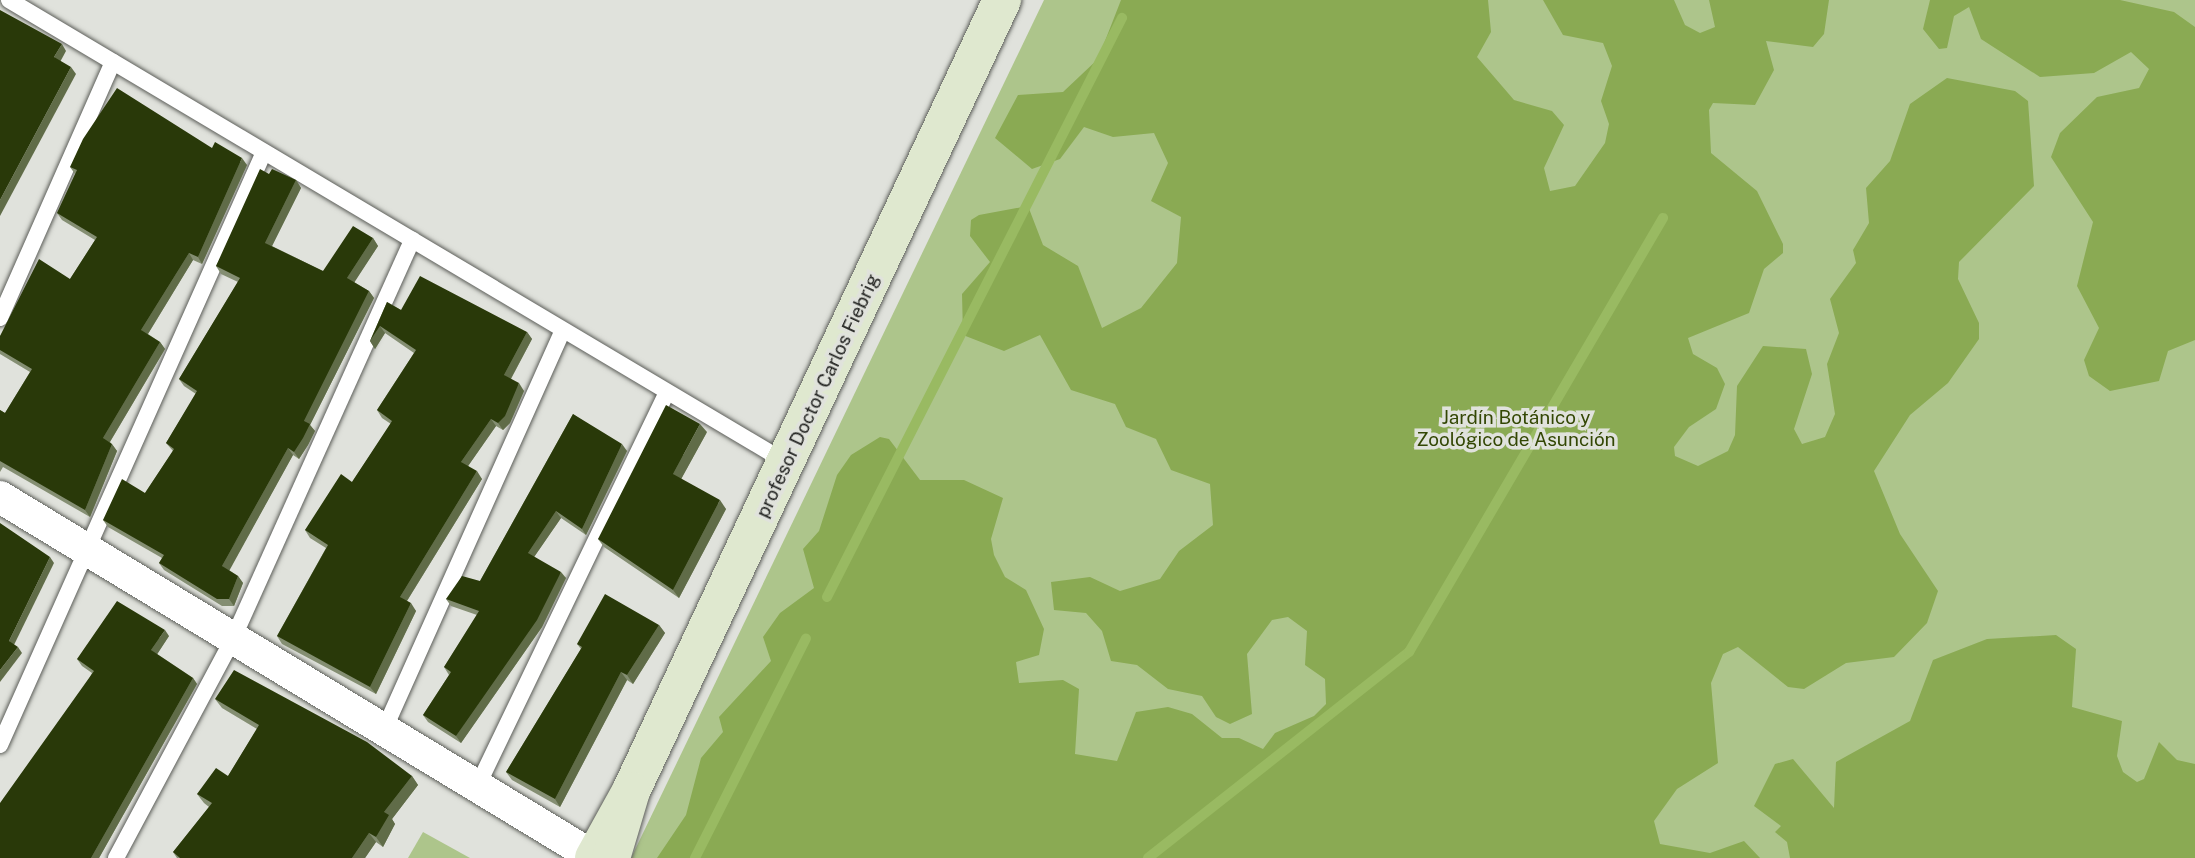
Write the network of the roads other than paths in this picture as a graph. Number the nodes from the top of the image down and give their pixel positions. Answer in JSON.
{"nodes":[{"id":1,"x":9,"y":0,"type":"edge"},
{"id":2,"x":1002,"y":0,"type":"edge"},
{"id":3,"x":113,"y":62,"type":"junction"},
{"id":4,"x":264,"y":152,"type":"junction"},
{"id":5,"x":412,"y":240,"type":"junction"},
{"id":6,"x":0,"y":318,"type":"edge"},
{"id":7,"x":563,"y":330,"type":"junction"},
{"id":8,"x":667,"y":392,"type":"junction"},
{"id":9,"x":787,"y":463,"type":"junction"},
{"id":10,"x":0,"y":496,"type":"edge"},
{"id":11,"x":85,"y":549,"type":"junction"},
{"id":12,"x":232,"y":641,"type":"junction"},
{"id":13,"x":384,"y":730,"type":"junction"},
{"id":14,"x":0,"y":746,"type":"edge"},
{"id":15,"x":477,"y":787,"type":"junction"},
{"id":16,"x":116,"y":858,"type":"edge"},
{"id":17,"x":600,"y":858,"type":"edge"}],
"edges":[{"from":1,"to":3,"type":"lane"},
{"from":2,"to":9,"type":"street","name":"profesor Doctor Carlos Fiebrig"},
{"from":3,"to":4,"type":"lane"},
{"from":3,"to":6,"type":"lane"},
{"from":4,"to":5,"type":"lane"},
{"from":4,"to":11,"type":"lane"},
{"from":5,"to":7,"type":"lane"},
{"from":5,"to":12,"type":"lane"},
{"from":7,"to":8,"type":"lane"},
{"from":7,"to":13,"type":"lane"},
{"from":8,"to":9,"type":"lane"},
{"from":8,"to":15,"type":"lane"},
{"from":9,"to":17,"type":"street","name":"profesor Doctor Carlos Fiebrig"},
{"from":10,"to":11,"type":"street"},
{"from":11,"to":12,"type":"street"},
{"from":11,"to":14,"type":"lane"},
{"from":12,"to":13,"type":"street"},
{"from":12,"to":16,"type":"lane"},
{"from":13,"to":15,"type":"street"},
{"from":15,"to":17,"type":"street"}]}
